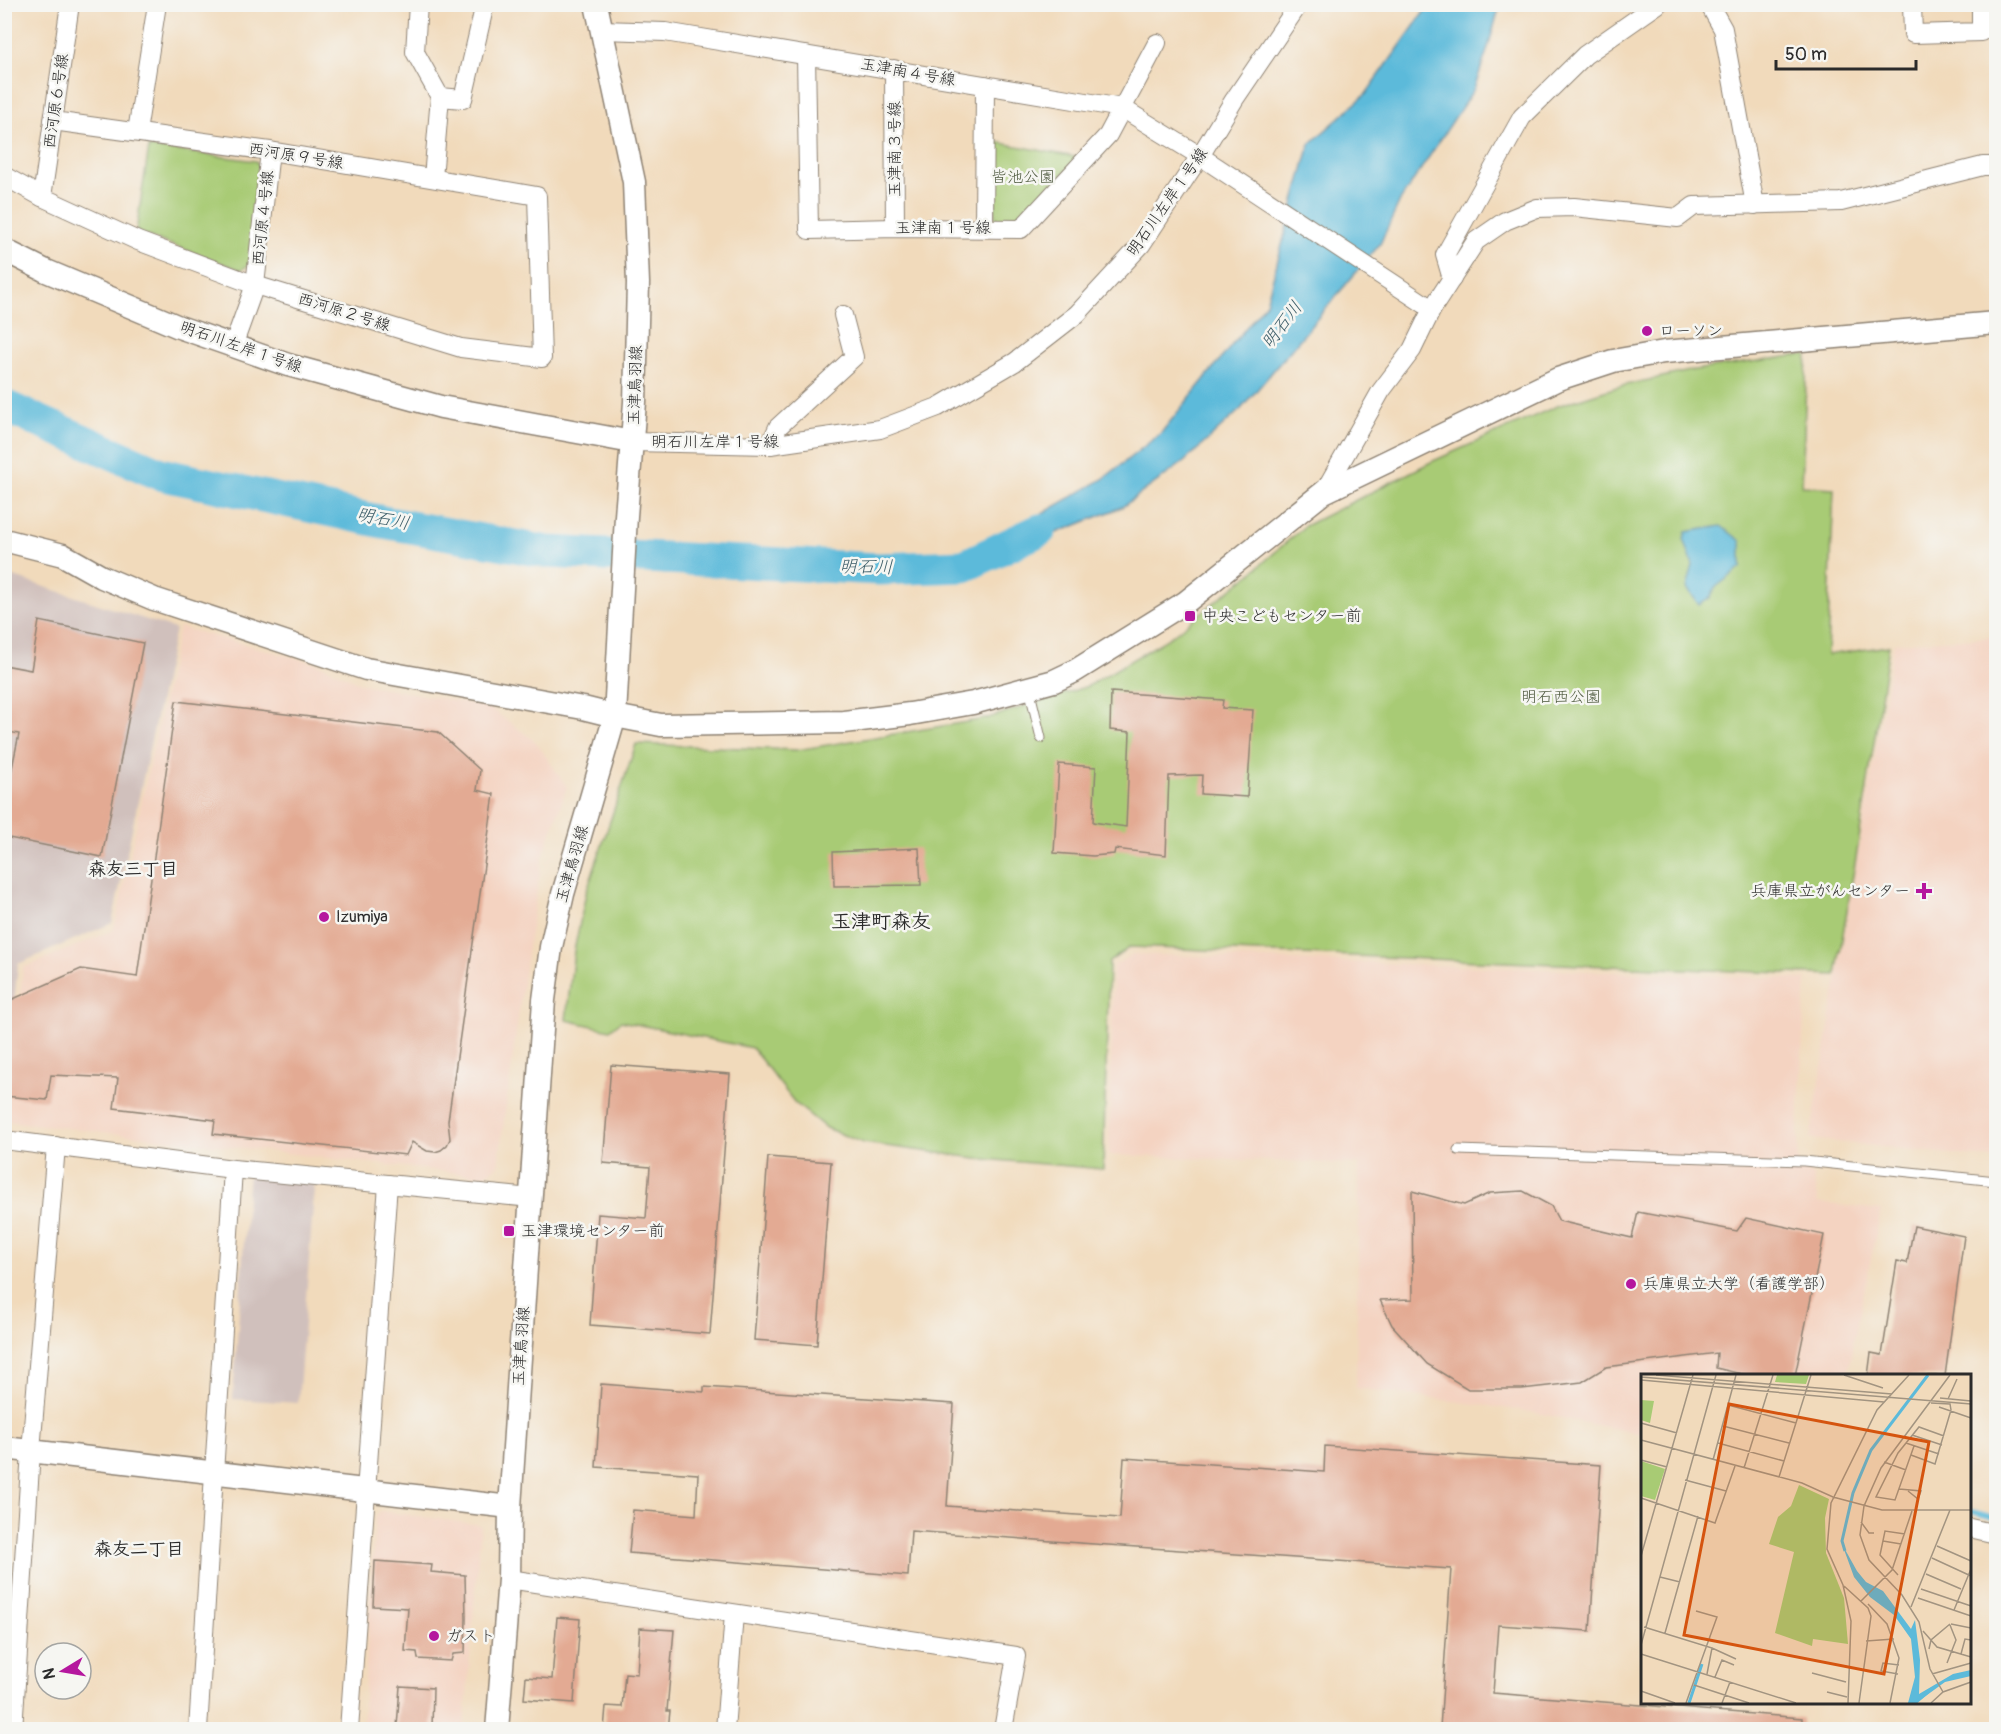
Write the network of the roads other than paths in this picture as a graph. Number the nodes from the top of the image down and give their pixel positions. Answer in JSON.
{"nodes":[{"id":1,"x":70,"y":4,"type":"edge"},
{"id":2,"x":157,"y":4,"type":"edge"},
{"id":3,"x":418,"y":4,"type":"edge"},
{"id":4,"x":485,"y":4,"type":"edge"},
{"id":5,"x":596,"y":4,"type":"edge"},
{"id":6,"x":1299,"y":4,"type":"edge"},
{"id":7,"x":1658,"y":4,"type":"edge"},
{"id":8,"x":1709,"y":4,"type":"edge"},
{"id":9,"x":1911,"y":4,"type":"edge"},
{"id":10,"x":1981,"y":4,"type":"edge"},
{"id":11,"x":602,"y":30,"type":"junction"},
{"id":12,"x":1157,"y":43,"type":"dead end"},
{"id":13,"x":806,"y":55,"type":"junction"},
{"id":14,"x":894,"y":69,"type":"junction"},
{"id":15,"x":985,"y":85,"type":"junction"},
{"id":16,"x":440,"y":97,"type":"junction"},
{"id":17,"x":1122,"y":108,"type":"junction"},
{"id":18,"x":53,"y":121,"type":"junction"},
{"id":19,"x":137,"y":132,"type":"junction"},
{"id":20,"x":270,"y":151,"type":"junction"},
{"id":21,"x":1200,"y":156,"type":"junction"},
{"id":22,"x":1996,"y":166,"type":"edge"},
{"id":23,"x":4,"y":176,"type":"edge"},
{"id":24,"x":433,"y":178,"type":"junction"},
{"id":25,"x":537,"y":196,"type":"joint"},
{"id":26,"x":42,"y":197,"type":"junction"},
{"id":27,"x":1755,"y":204,"type":"junction"},
{"id":28,"x":895,"y":228,"type":"junction"},
{"id":29,"x":984,"y":228,"type":"junction"},
{"id":30,"x":4,"y":250,"type":"edge"},
{"id":31,"x":1452,"y":279,"type":"junction"},
{"id":32,"x":255,"y":285,"type":"junction"},
{"id":33,"x":1432,"y":309,"type":"junction"},
{"id":34,"x":843,"y":315,"type":"dead end"},
{"id":35,"x":1996,"y":323,"type":"edge"},
{"id":36,"x":233,"y":346,"type":"junction"},
{"id":37,"x":632,"y":442,"type":"junction"},
{"id":38,"x":770,"y":445,"type":"junction"},
{"id":39,"x":1324,"y":492,"type":"junction"},
{"id":40,"x":4,"y":540,"type":"edge"},
{"id":41,"x":1029,"y":688,"type":"junction"},
{"id":42,"x":615,"y":716,"type":"junction"},
{"id":43,"x":1041,"y":738,"type":"dead end"},
{"id":44,"x":4,"y":1140,"type":"edge"},
{"id":45,"x":56,"y":1146,"type":"junction"},
{"id":46,"x":1458,"y":1150,"type":"dead end"},
{"id":47,"x":233,"y":1169,"type":"junction"},
{"id":48,"x":1996,"y":1181,"type":"edge"},
{"id":49,"x":388,"y":1184,"type":"junction"},
{"id":50,"x":531,"y":1198,"type":"junction"},
{"id":51,"x":4,"y":1448,"type":"edge"},
{"id":52,"x":31,"y":1451,"type":"junction"},
{"id":53,"x":213,"y":1472,"type":"junction"},
{"id":54,"x":367,"y":1490,"type":"junction"},
{"id":55,"x":510,"y":1507,"type":"junction"},
{"id":56,"x":1971,"y":1528,"type":"edge"},
{"id":57,"x":1996,"y":1534,"type":"edge"},
{"id":58,"x":509,"y":1579,"type":"junction"},
{"id":59,"x":734,"y":1614,"type":"junction"},
{"id":60,"x":13,"y":1730,"type":"edge"},
{"id":61,"x":198,"y":1730,"type":"edge"},
{"id":62,"x":349,"y":1730,"type":"edge"},
{"id":63,"x":497,"y":1730,"type":"edge"},
{"id":64,"x":725,"y":1730,"type":"edge"},
{"id":65,"x":1003,"y":1730,"type":"edge"}],
"edges":[{"from":1,"to":18,"type":"street","name":"西河原６号線"},
{"from":2,"to":19,"type":"street"},
{"from":3,"to":16,"type":"street"},
{"from":4,"to":16,"type":"street"},
{"from":5,"to":11,"type":"street","name":"玉津鳥羽線"},
{"from":6,"to":21,"type":"street","name":"明石川左岸１号線"},
{"from":7,"to":31,"type":"street"},
{"from":8,"to":27,"type":"street"},
{"from":9,"to":10,"type":"street"},
{"from":11,"to":13,"type":"street","name":"玉津南４号線"},
{"from":11,"to":37,"type":"street","name":"玉津鳥羽線"},
{"from":12,"to":17,"type":"street","name":"玉津南１号線"},
{"from":13,"to":14,"type":"street","name":"玉津南４号線"},
{"from":13,"to":28,"type":"street","name":"玉津南１号線"},
{"from":14,"to":15,"type":"street","name":"玉津南４号線"},
{"from":14,"to":28,"type":"street","name":"玉津南３号線"},
{"from":15,"to":17,"type":"street","name":"玉津南４号線"},
{"from":15,"to":29,"type":"street"},
{"from":16,"to":24,"type":"street"},
{"from":17,"to":21,"type":"street","name":"玉津南４号線"},
{"from":17,"to":29,"type":"street","name":"玉津南１号線"},
{"from":18,"to":19,"type":"street","name":"西河原９号線"},
{"from":18,"to":26,"type":"street","name":"西河原６号線"},
{"from":19,"to":20,"type":"street","name":"西河原９号線"},
{"from":20,"to":24,"type":"street","name":"西河原９号線"},
{"from":20,"to":32,"type":"street","name":"西河原４号線"},
{"from":21,"to":33,"type":"street","name":"玉津南４号線"},
{"from":21,"to":38,"type":"street","name":"明石川左岸１号線"},
{"from":22,"to":27,"type":"street"},
{"from":23,"to":26,"type":"street","name":"西河原２号線"},
{"from":24,"to":25,"type":"street","name":"西河原９号線"},
{"from":25,"to":32,"type":"street","name":"西河原２号線"},
{"from":26,"to":32,"type":"street","name":"西河原２号線"},
{"from":27,"to":31,"type":"street"},
{"from":28,"to":29,"type":"street","name":"玉津南１号線"},
{"from":30,"to":36,"type":"street","name":"明石川左岸１号線"},
{"from":31,"to":33,"type":"street"},
{"from":32,"to":36,"type":"street","name":"西河原４号線"},
{"from":33,"to":39,"type":"street"},
{"from":34,"to":38,"type":"street"},
{"from":35,"to":39,"type":"street"},
{"from":36,"to":37,"type":"street","name":"明石川左岸１号線"},
{"from":37,"to":38,"type":"street","name":"明石川左岸１号線"},
{"from":37,"to":42,"type":"street","name":"玉津鳥羽線"},
{"from":39,"to":41,"type":"street"},
{"from":40,"to":42,"type":"street"},
{"from":41,"to":42,"type":"street"},
{"from":41,"to":43,"type":"lane"},
{"from":42,"to":50,"type":"street","name":"玉津鳥羽線"},
{"from":44,"to":45,"type":"street"},
{"from":45,"to":47,"type":"street"},
{"from":45,"to":52,"type":"street"},
{"from":46,"to":48,"type":"lane"},
{"from":47,"to":49,"type":"street"},
{"from":47,"to":53,"type":"street"},
{"from":49,"to":50,"type":"street"},
{"from":49,"to":54,"type":"street"},
{"from":50,"to":55,"type":"street","name":"玉津鳥羽線"},
{"from":51,"to":52,"type":"street"},
{"from":52,"to":53,"type":"street"},
{"from":52,"to":60,"type":"street"},
{"from":53,"to":54,"type":"street"},
{"from":53,"to":61,"type":"street"},
{"from":54,"to":55,"type":"street"},
{"from":54,"to":62,"type":"street"},
{"from":55,"to":58,"type":"street","name":"玉津鳥羽線"},
{"from":56,"to":57,"type":"street"},
{"from":58,"to":59,"type":"street"},
{"from":58,"to":63,"type":"street","name":"玉津鳥羽線"},
{"from":59,"to":64,"type":"street"},
{"from":59,"to":65,"type":"street"}]}
